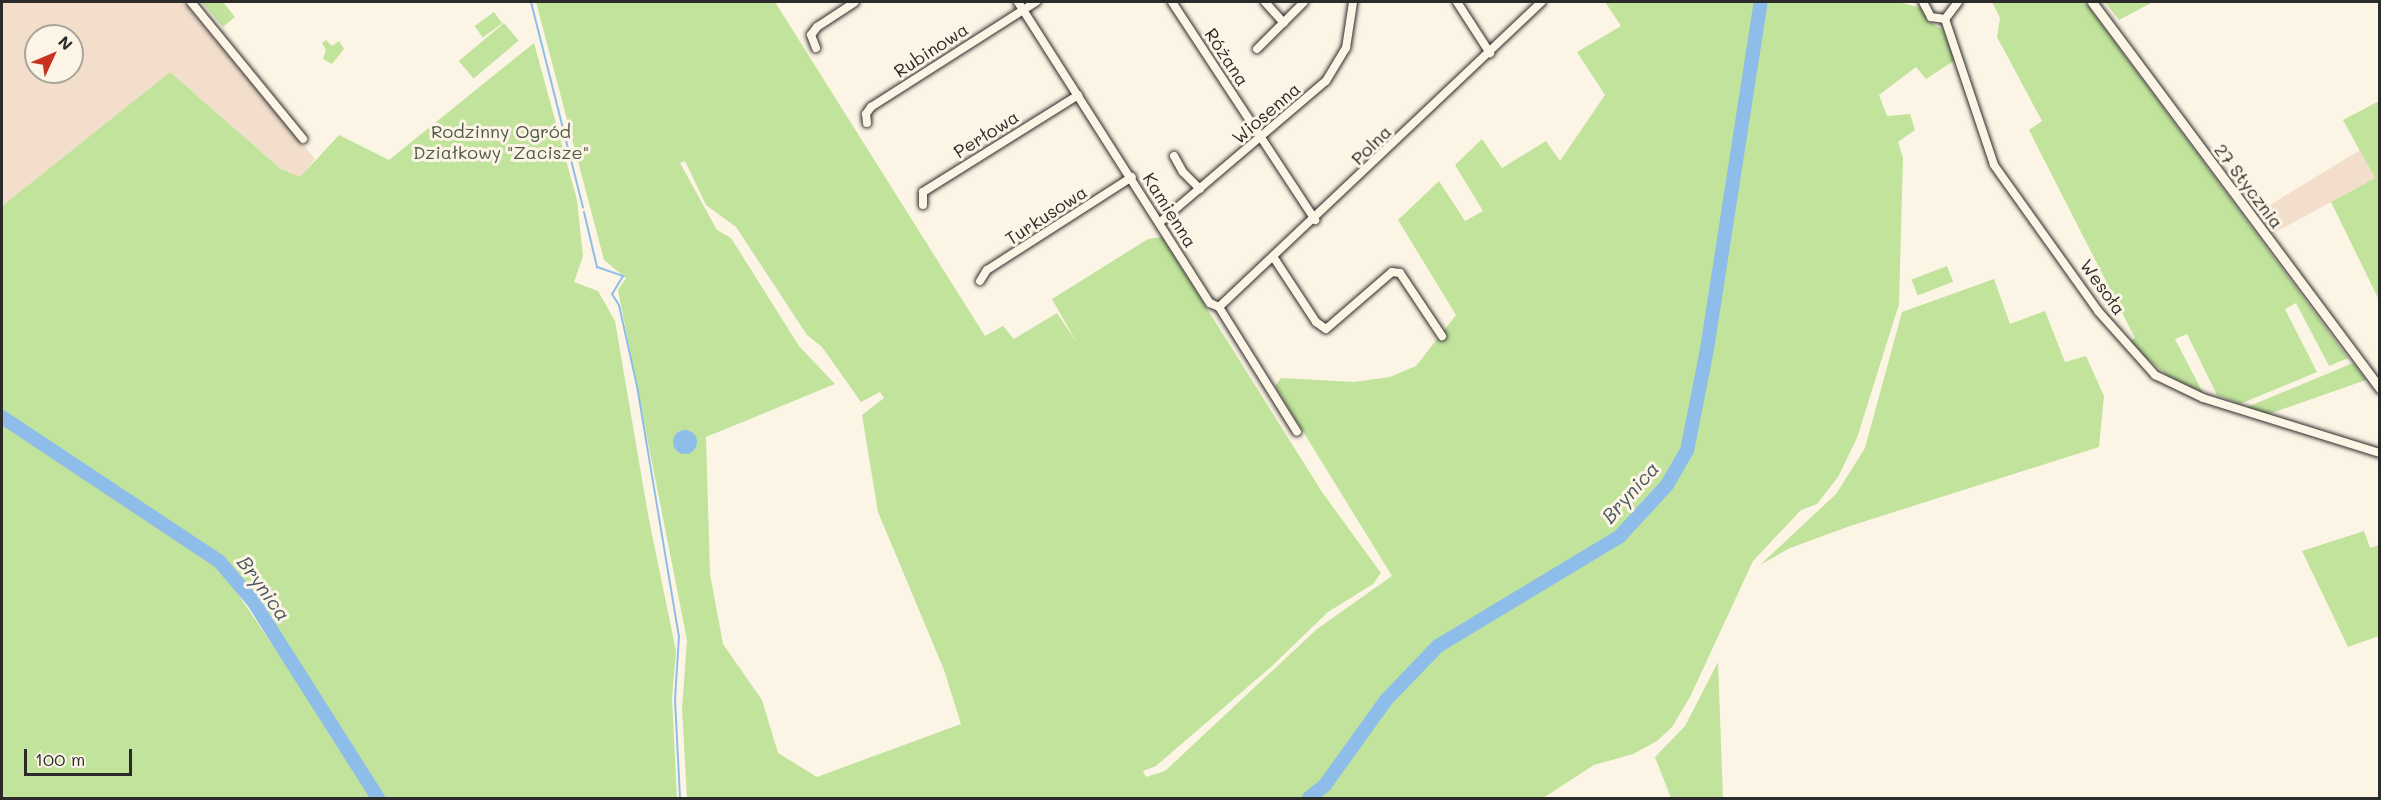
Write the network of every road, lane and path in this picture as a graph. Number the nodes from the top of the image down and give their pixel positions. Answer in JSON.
{"nodes":[{"id":1,"x":191,"y":2,"type":"edge"},
{"id":2,"x":855,"y":2,"type":"edge"},
{"id":3,"x":1018,"y":2,"type":"edge"},
{"id":4,"x":1036,"y":2,"type":"edge"},
{"id":5,"x":1172,"y":2,"type":"edge"},
{"id":6,"x":1264,"y":2,"type":"edge"},
{"id":7,"x":1304,"y":2,"type":"edge"},
{"id":8,"x":1353,"y":2,"type":"edge"},
{"id":9,"x":1457,"y":2,"type":"edge"},
{"id":10,"x":1542,"y":2,"type":"edge"},
{"id":11,"x":1923,"y":2,"type":"edge"},
{"id":12,"x":1958,"y":2,"type":"edge"},
{"id":13,"x":2092,"y":2,"type":"edge"},
{"id":14,"x":1024,"y":10,"type":"junction"},
{"id":15,"x":1945,"y":19,"type":"junction"},
{"id":16,"x":1284,"y":23,"type":"junction"},
{"id":17,"x":816,"y":48,"type":"dead end"},
{"id":18,"x":1257,"y":49,"type":"dead end"},
{"id":19,"x":1490,"y":53,"type":"junction"},
{"id":20,"x":1078,"y":95,"type":"junction"},
{"id":21,"x":867,"y":123,"type":"dead end"},
{"id":22,"x":1261,"y":138,"type":"junction"},
{"id":23,"x":303,"y":139,"type":"dead end"},
{"id":24,"x":1174,"y":156,"type":"dead end"},
{"id":25,"x":1132,"y":177,"type":"junction"},
{"id":26,"x":1200,"y":189,"type":"junction"},
{"id":27,"x":923,"y":206,"type":"dead end"},
{"id":28,"x":1315,"y":220,"type":"junction"},
{"id":29,"x":1159,"y":224,"type":"junction"},
{"id":30,"x":1274,"y":258,"type":"junction"},
{"id":31,"x":980,"y":281,"type":"dead end"},
{"id":32,"x":1219,"y":307,"type":"junction"},
{"id":33,"x":1442,"y":336,"type":"dead end"},
{"id":34,"x":2379,"y":389,"type":"edge"},
{"id":35,"x":1297,"y":432,"type":"dead end"},
{"id":36,"x":2379,"y":453,"type":"edge"}],
"edges":[{"from":1,"to":23,"type":"street"},
{"from":2,"to":17,"type":"street"},
{"from":3,"to":14,"type":"street","name":"Kamienna"},
{"from":4,"to":14,"type":"street","name":"Rubinowa"},
{"from":5,"to":22,"type":"street","name":"Różana"},
{"from":6,"to":16,"type":"street"},
{"from":7,"to":16,"type":"street"},
{"from":8,"to":22,"type":"street","name":"Wiosenna"},
{"from":9,"to":19,"type":"street"},
{"from":10,"to":19,"type":"street","name":"Polna"},
{"from":11,"to":15,"type":"street"},
{"from":12,"to":15,"type":"street"},
{"from":13,"to":34,"type":"street","name":"27 Stycznia"},
{"from":14,"to":20,"type":"street","name":"Kamienna"},
{"from":14,"to":21,"type":"street","name":"Rubinowa"},
{"from":15,"to":36,"type":"street","name":"Wesoła"},
{"from":16,"to":18,"type":"street"},
{"from":19,"to":28,"type":"street","name":"Polna"},
{"from":20,"to":25,"type":"street","name":"Kamienna"},
{"from":20,"to":27,"type":"street","name":"Perłowa"},
{"from":22,"to":26,"type":"street","name":"Wiosenna"},
{"from":22,"to":28,"type":"street","name":"Różana"},
{"from":24,"to":26,"type":"street"},
{"from":25,"to":29,"type":"street","name":"Kamienna"},
{"from":25,"to":31,"type":"street","name":"Turkusowa"},
{"from":26,"to":29,"type":"street","name":"Wiosenna"},
{"from":28,"to":30,"type":"street","name":"Polna"},
{"from":29,"to":32,"type":"street","name":"Kamienna"},
{"from":30,"to":32,"type":"street","name":"Polna"},
{"from":30,"to":33,"type":"street"},
{"from":32,"to":35,"type":"street","name":"Kamienna"}]}
